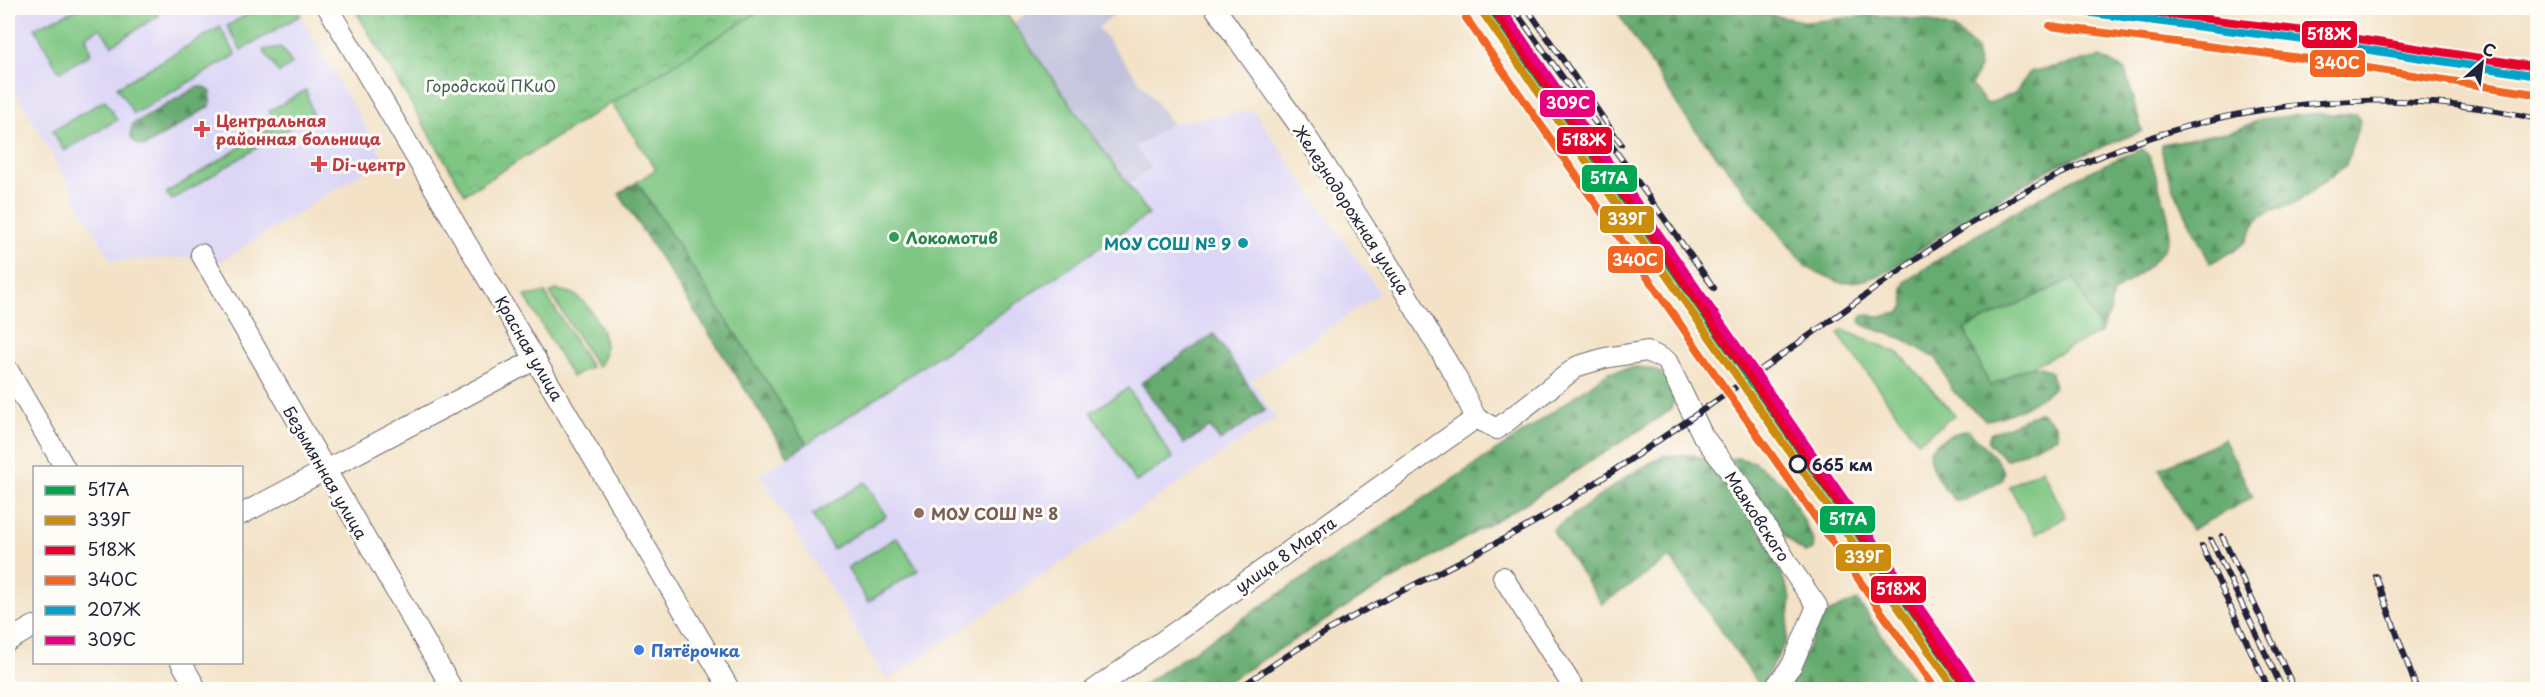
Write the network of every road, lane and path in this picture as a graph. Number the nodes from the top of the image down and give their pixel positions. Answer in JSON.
{"nodes":[{"id":1,"x":328,"y":8,"type":"edge"},
{"id":2,"x":1215,"y":8,"type":"edge"},
{"id":3,"x":201,"y":254,"type":"dead end"},
{"id":4,"x":536,"y":359,"type":"junction"},
{"id":5,"x":8,"y":370,"type":"edge"},
{"id":6,"x":1476,"y":418,"type":"junction"},
{"id":7,"x":64,"y":466,"type":"edge"},
{"id":8,"x":325,"y":470,"type":"junction"},
{"id":9,"x":243,"y":513,"type":"edge"},
{"id":10,"x":1503,"y":576,"type":"dead end"},
{"id":11,"x":33,"y":627,"type":"edge"},
{"id":12,"x":8,"y":641,"type":"edge"},
{"id":13,"x":182,"y":664,"type":"edge"},
{"id":14,"x":197,"y":690,"type":"edge"},
{"id":15,"x":453,"y":690,"type":"edge"},
{"id":16,"x":730,"y":690,"type":"edge"},
{"id":17,"x":1094,"y":690,"type":"edge"},
{"id":18,"x":1575,"y":690,"type":"edge"},
{"id":19,"x":1773,"y":690,"type":"edge"}],
"edges":[{"from":1,"to":4,"type":"street","name":"Красная улица"},
{"from":2,"to":6,"type":"street","name":"Железнодорожная улица"},
{"from":3,"to":8,"type":"street","name":"Безымянная улица"},
{"from":4,"to":8,"type":"street"},
{"from":4,"to":16,"type":"street","name":"Красная улица"},
{"from":5,"to":7,"type":"street"},
{"from":6,"to":17,"type":"street","name":"улица 8 Марта"},
{"from":6,"to":19,"type":"street","name":"Маяковского"},
{"from":8,"to":9,"type":"street"},
{"from":8,"to":15,"type":"street","name":"Безымянная улица"},
{"from":10,"to":18,"type":"street"},
{"from":11,"to":12,"type":"street"},
{"from":13,"to":14,"type":"street"}]}
